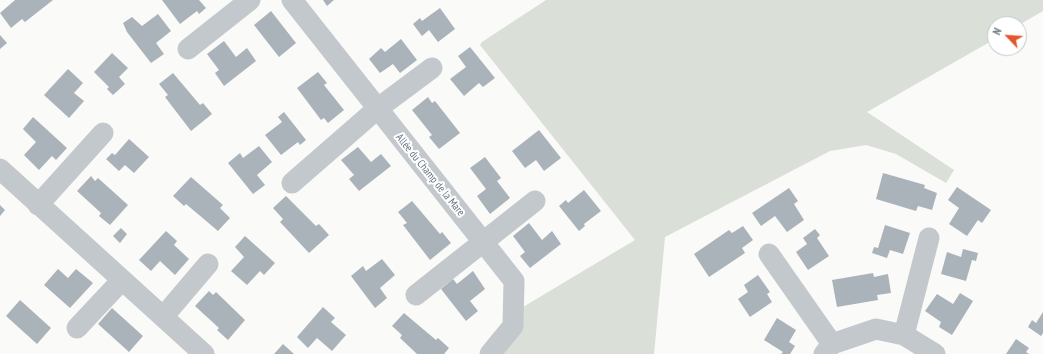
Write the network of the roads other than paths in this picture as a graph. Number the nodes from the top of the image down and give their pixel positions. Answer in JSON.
{"nodes":[{"id":1,"x":250,"y":0,"type":"edge"},
{"id":2,"x":292,"y":0,"type":"edge"},
{"id":3,"x":188,"y":49,"type":"dead end"},
{"id":4,"x":432,"y":68,"type":"dead end"},
{"id":5,"x":377,"y":109,"type":"junction"},
{"id":6,"x":103,"y":133,"type":"dead end"},
{"id":7,"x":0,"y":170,"type":"edge"},
{"id":8,"x":292,"y":183,"type":"dead end"},
{"id":9,"x":535,"y":201,"type":"dead end"},
{"id":10,"x":38,"y":205,"type":"junction"},
{"id":11,"x":929,"y":238,"type":"dead end"},
{"id":12,"x":483,"y":242,"type":"junction"},
{"id":13,"x":769,"y":254,"type":"dead end"},
{"id":14,"x":208,"y":264,"type":"dead end"},
{"id":15,"x":122,"y":280,"type":"junction"},
{"id":16,"x":416,"y":295,"type":"dead end"},
{"id":17,"x":163,"y":316,"type":"junction"},
{"id":18,"x":77,"y":328,"type":"dead end"},
{"id":19,"x":904,"y":335,"type":"junction"},
{"id":20,"x":828,"y":349,"type":"edge"},
{"id":21,"x":191,"y":350,"type":"edge"},
{"id":22,"x":490,"y":354,"type":"edge"},
{"id":23,"x":935,"y":354,"type":"edge"}],
"edges":[{"from":1,"to":3,"type":"street"},
{"from":2,"to":5,"type":"street","name":"Allée du Champ de la Mare"},
{"from":4,"to":5,"type":"street"},
{"from":5,"to":8,"type":"street"},
{"from":5,"to":12,"type":"street","name":"Allée du Champ de la Mare"},
{"from":6,"to":10,"type":"street"},
{"from":7,"to":10,"type":"street"},
{"from":9,"to":12,"type":"street"},
{"from":10,"to":15,"type":"street"},
{"from":11,"to":19,"type":"street"},
{"from":12,"to":16,"type":"street"},
{"from":12,"to":22,"type":"street","name":"Allée du Champ de la Mare"},
{"from":13,"to":20,"type":"street"},
{"from":14,"to":17,"type":"street"},
{"from":15,"to":17,"type":"street"},
{"from":15,"to":18,"type":"street"},
{"from":17,"to":21,"type":"street"},
{"from":19,"to":20,"type":"street"},
{"from":19,"to":23,"type":"street"}]}
